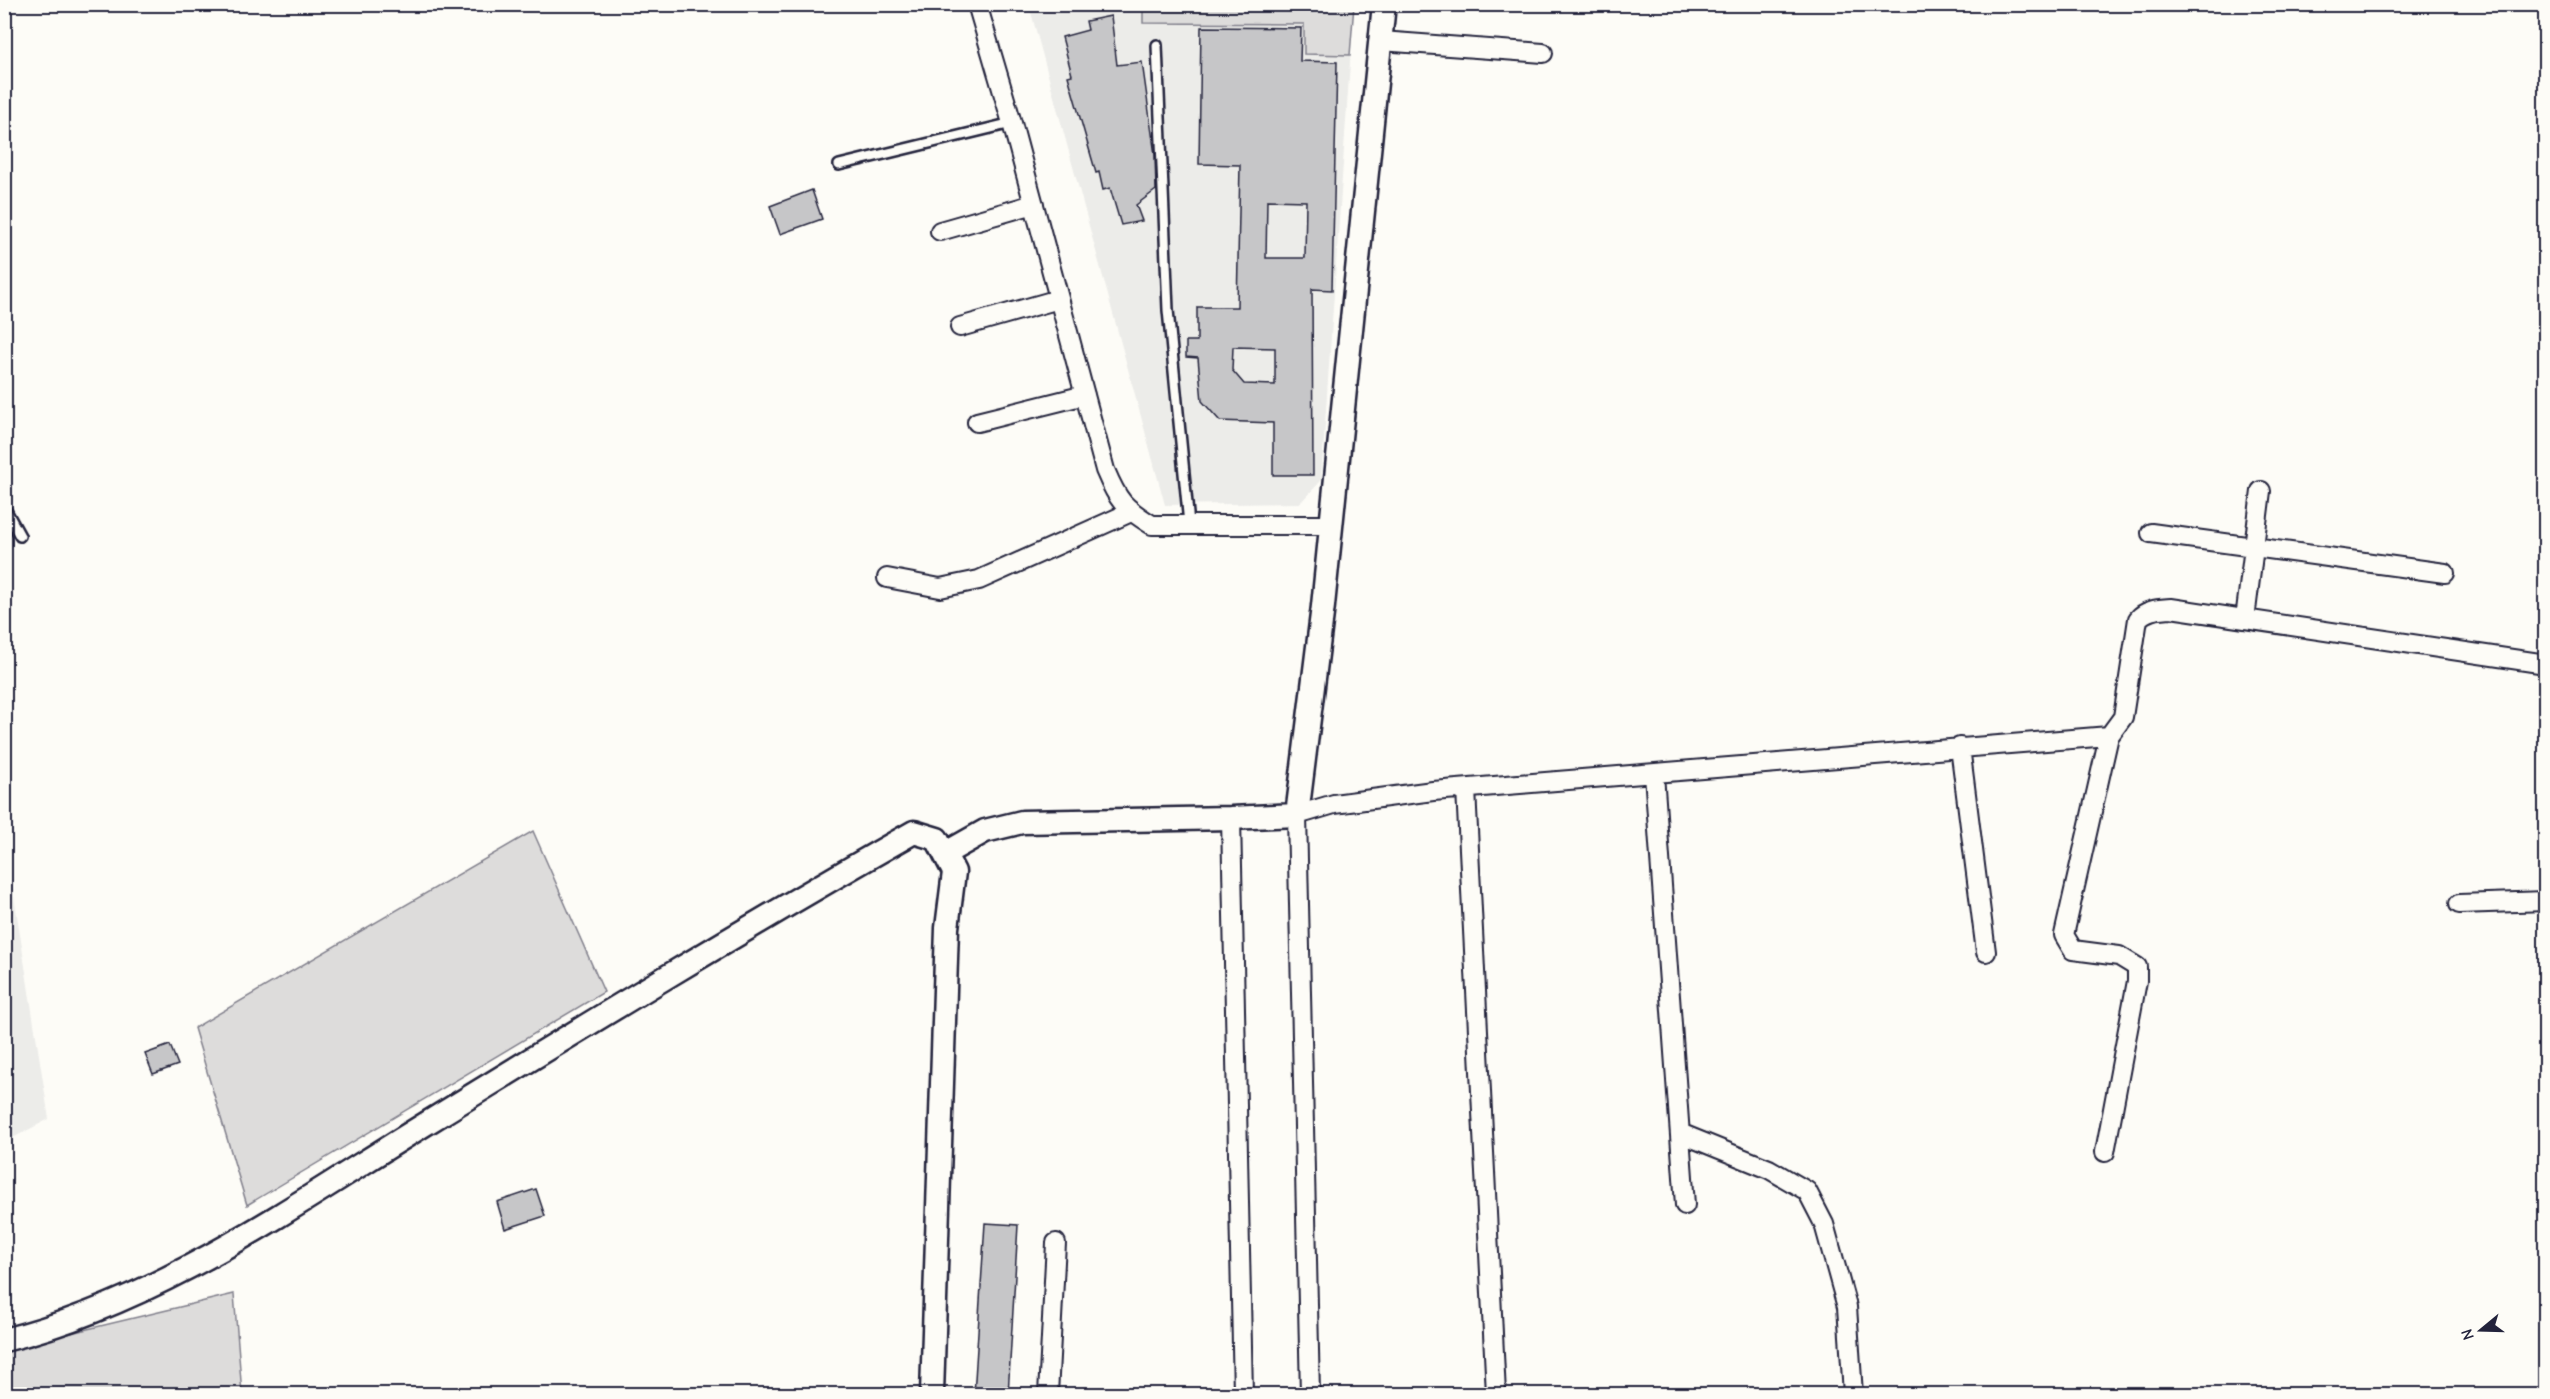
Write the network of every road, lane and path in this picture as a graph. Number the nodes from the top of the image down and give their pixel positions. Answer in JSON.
{"nodes":[{"id":1,"x":977,"y":4,"type":"edge"},
{"id":2,"x":1384,"y":4,"type":"edge"},
{"id":3,"x":1381,"y":40,"type":"junction"},
{"id":4,"x":1157,"y":45,"type":"dead end"},
{"id":5,"x":1543,"y":53,"type":"dead end"},
{"id":6,"x":1012,"y":123,"type":"junction"},
{"id":7,"x":839,"y":165,"type":"dead end"},
{"id":8,"x":1034,"y":204,"type":"junction"},
{"id":9,"x":940,"y":231,"type":"dead end"},
{"id":10,"x":1059,"y":299,"type":"junction"},
{"id":11,"x":960,"y":327,"type":"dead end"},
{"id":12,"x":1085,"y":395,"type":"junction"},
{"id":13,"x":977,"y":422,"type":"dead end"},
{"id":14,"x":2261,"y":491,"type":"dead end"},
{"id":15,"x":4,"y":507,"type":"edge"},
{"id":16,"x":1131,"y":512,"type":"junction"},
{"id":17,"x":1190,"y":524,"type":"junction"},
{"id":18,"x":1330,"y":525,"type":"junction"},
{"id":19,"x":2151,"y":533,"type":"dead end"},
{"id":20,"x":20,"y":536,"type":"dead end"},
{"id":21,"x":2254,"y":548,"type":"junction"},
{"id":22,"x":2445,"y":573,"type":"dead end"},
{"id":23,"x":887,"y":578,"type":"dead end"},
{"id":24,"x":2245,"y":619,"type":"junction"},
{"id":25,"x":2546,"y":664,"type":"edge"},
{"id":26,"x":2109,"y":736,"type":"junction"},
{"id":27,"x":1960,"y":747,"type":"junction"},
{"id":28,"x":1654,"y":774,"type":"junction"},
{"id":29,"x":1466,"y":789,"type":"junction"},
{"id":30,"x":1297,"y":814,"type":"junction"},
{"id":31,"x":1231,"y":818,"type":"junction"},
{"id":32,"x":946,"y":853,"type":"junction"},
{"id":33,"x":2546,"y":901,"type":"edge"},
{"id":34,"x":2459,"y":904,"type":"dead end"},
{"id":35,"x":1986,"y":952,"type":"dead end"},
{"id":36,"x":1680,"y":1133,"type":"junction"},
{"id":37,"x":2105,"y":1152,"type":"dead end"},
{"id":38,"x":1685,"y":1205,"type":"dead end"},
{"id":39,"x":1056,"y":1243,"type":"dead end"},
{"id":40,"x":4,"y":1340,"type":"edge"},
{"id":41,"x":932,"y":1395,"type":"edge"},
{"id":42,"x":1048,"y":1395,"type":"edge"},
{"id":43,"x":1243,"y":1395,"type":"edge"},
{"id":44,"x":1310,"y":1395,"type":"edge"},
{"id":45,"x":1496,"y":1395,"type":"edge"},
{"id":46,"x":1853,"y":1395,"type":"edge"}],
"edges":[{"from":1,"to":6,"type":"street"},
{"from":2,"to":3,"type":"street"},
{"from":3,"to":5,"type":"street"},
{"from":3,"to":18,"type":"street"},
{"from":4,"to":17,"type":"lane"},
{"from":6,"to":7,"type":"lane"},
{"from":6,"to":8,"type":"street"},
{"from":8,"to":9,"type":"street"},
{"from":8,"to":10,"type":"street"},
{"from":10,"to":11,"type":"street"},
{"from":10,"to":12,"type":"street"},
{"from":12,"to":13,"type":"street"},
{"from":12,"to":16,"type":"street"},
{"from":14,"to":21,"type":"street"},
{"from":15,"to":20,"type":"lane"},
{"from":16,"to":17,"type":"street"},
{"from":16,"to":23,"type":"street"},
{"from":17,"to":18,"type":"street"},
{"from":18,"to":30,"type":"street"},
{"from":19,"to":21,"type":"street"},
{"from":21,"to":22,"type":"street"},
{"from":21,"to":24,"type":"street"},
{"from":24,"to":25,"type":"street"},
{"from":24,"to":26,"type":"street"},
{"from":26,"to":27,"type":"street"},
{"from":26,"to":37,"type":"street"},
{"from":27,"to":28,"type":"street"},
{"from":27,"to":35,"type":"street"},
{"from":28,"to":29,"type":"street"},
{"from":28,"to":36,"type":"street"},
{"from":29,"to":30,"type":"street"},
{"from":29,"to":45,"type":"street"},
{"from":30,"to":31,"type":"street"},
{"from":30,"to":44,"type":"street"},
{"from":31,"to":32,"type":"street"},
{"from":31,"to":43,"type":"street"},
{"from":32,"to":40,"type":"street"},
{"from":32,"to":41,"type":"street"},
{"from":33,"to":34,"type":"street"},
{"from":36,"to":38,"type":"street"},
{"from":36,"to":46,"type":"street"},
{"from":39,"to":42,"type":"street"}]}
